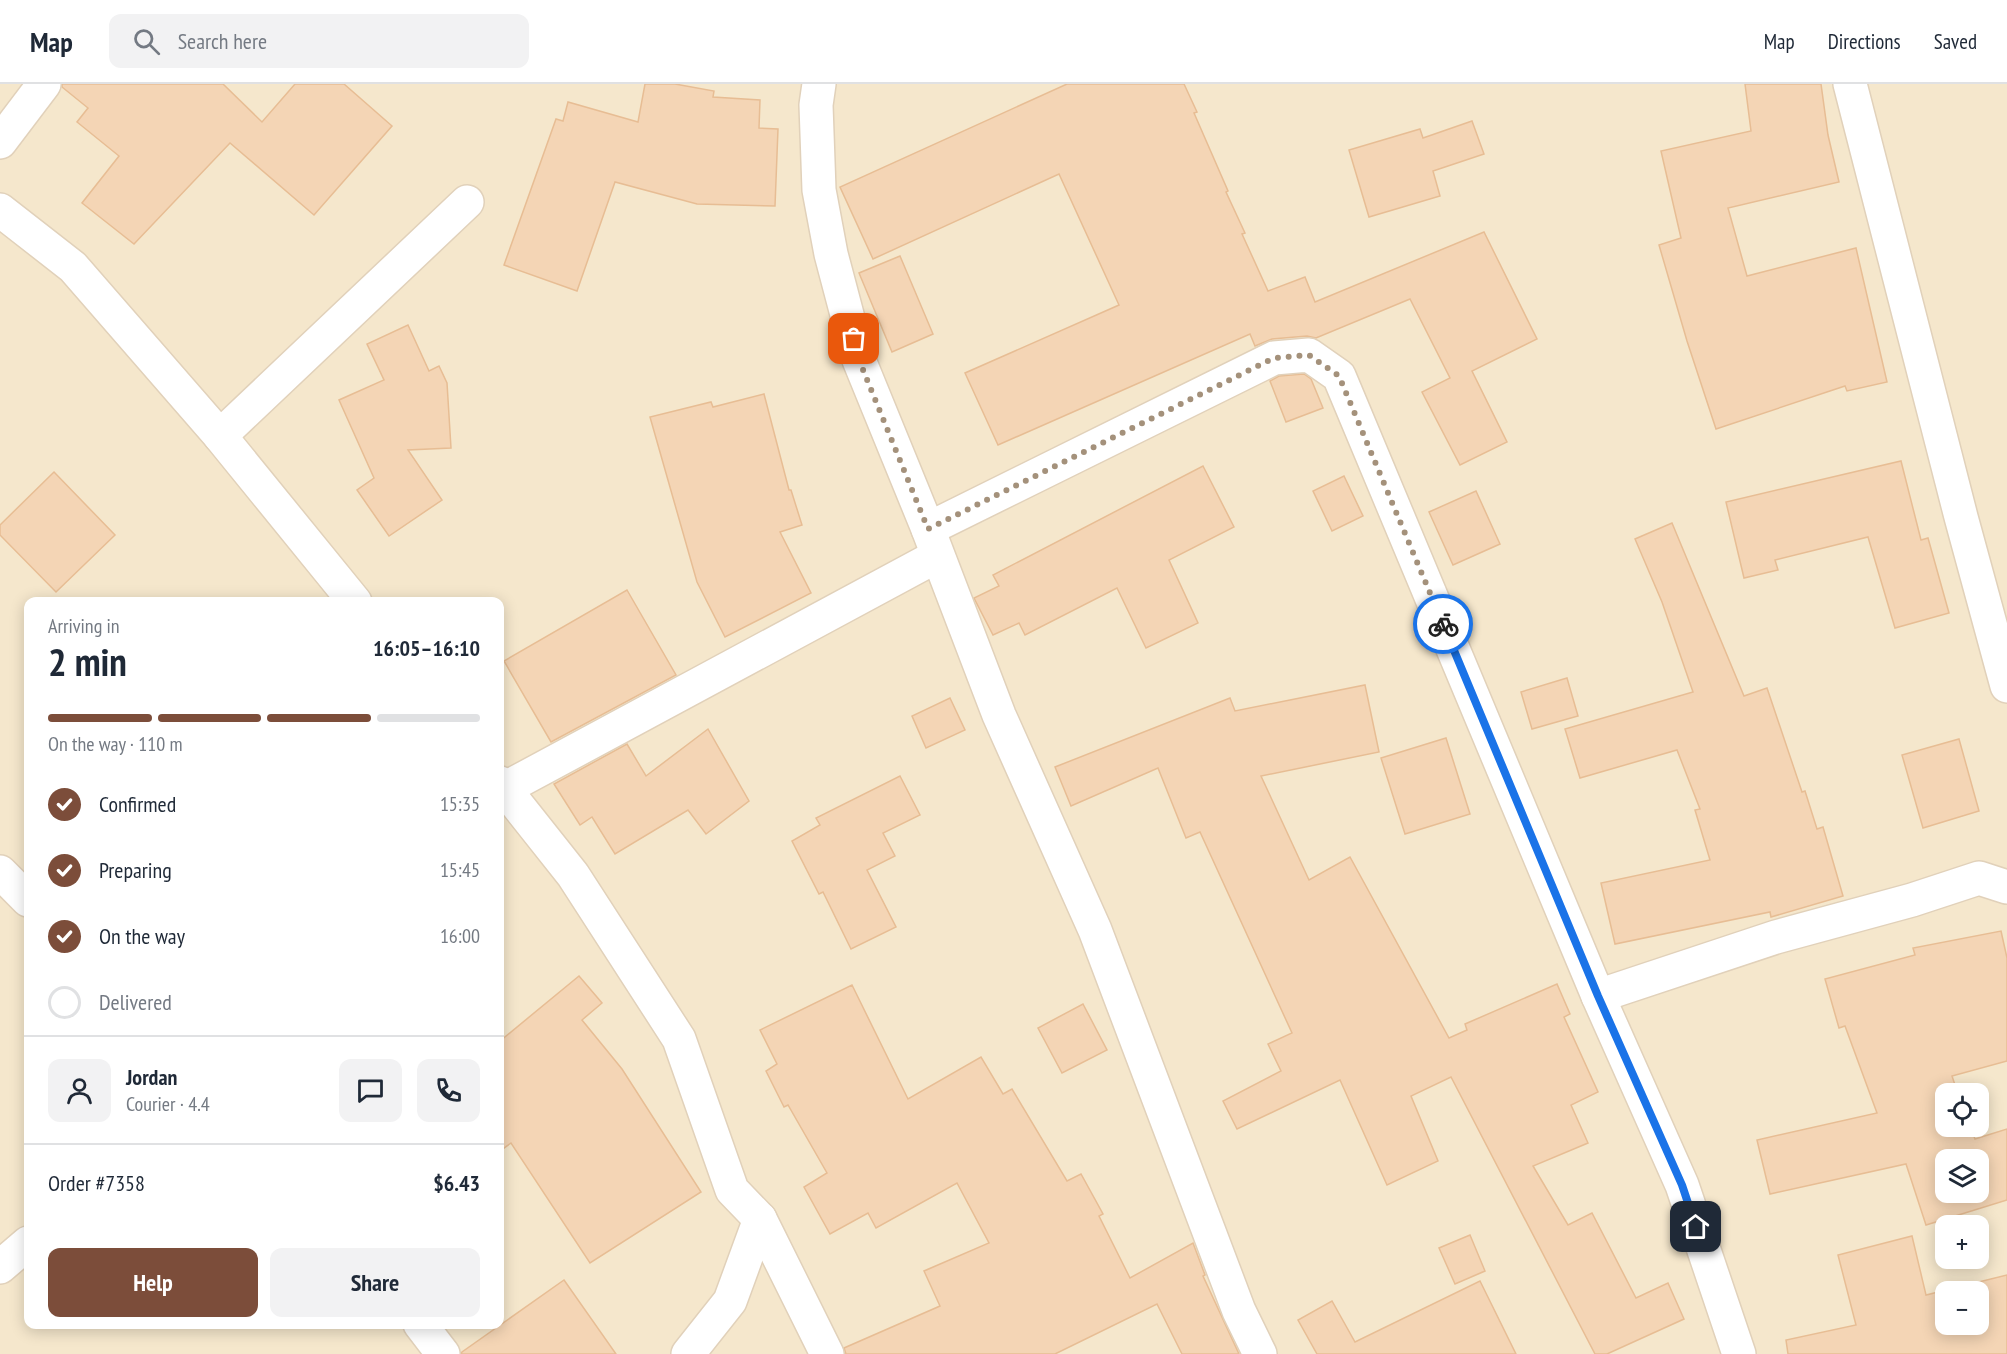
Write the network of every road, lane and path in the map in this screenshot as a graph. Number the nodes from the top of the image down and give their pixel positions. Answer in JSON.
{"nodes":[{"id":1,"x":44,"y":84,"type":"edge"},
{"id":2,"x":819,"y":84,"type":"edge"},
{"id":3,"x":1850,"y":84,"type":"edge"},
{"id":4,"x":0,"y":142,"type":"edge"},
{"id":5,"x":466,"y":202,"type":"dead end"},
{"id":6,"x":0,"y":210,"type":"edge"},
{"id":7,"x":220,"y":436,"type":"junction"},
{"id":8,"x":932,"y":542,"type":"junction"},
{"id":9,"x":351,"y":597,"type":"edge"},
{"id":10,"x":2007,"y":686,"type":"edge"},
{"id":11,"x":504,"y":785,"type":"edge"},
{"id":12,"x":504,"y":789,"type":"edge"},
{"id":13,"x":0,"y":872,"type":"edge"},
{"id":14,"x":2007,"y":887,"type":"edge"},
{"id":15,"x":24,"y":896,"type":"edge"},
{"id":16,"x":1598,"y":996,"type":"junction"},
{"id":17,"x":760,"y":1219,"type":"junction"},
{"id":18,"x":24,"y":1246,"type":"edge"},
{"id":19,"x":0,"y":1267,"type":"edge"},
{"id":20,"x":424,"y":1329,"type":"edge"},
{"id":21,"x":443,"y":1354,"type":"edge"},
{"id":22,"x":688,"y":1354,"type":"edge"},
{"id":23,"x":827,"y":1354,"type":"edge"},
{"id":24,"x":1260,"y":1354,"type":"edge"},
{"id":25,"x":1738,"y":1354,"type":"edge"}],
"edges":[{"from":1,"to":4,"type":"street"},
{"from":2,"to":8,"type":"street"},
{"from":3,"to":10,"type":"street"},
{"from":5,"to":7,"type":"street"},
{"from":6,"to":7,"type":"street"},
{"from":7,"to":9,"type":"street"},
{"from":8,"to":11,"type":"street"},
{"from":8,"to":16,"type":"street"},
{"from":8,"to":24,"type":"street"},
{"from":12,"to":17,"type":"street"},
{"from":13,"to":15,"type":"street"},
{"from":14,"to":16,"type":"street"},
{"from":16,"to":25,"type":"street"},
{"from":17,"to":22,"type":"street"},
{"from":17,"to":23,"type":"street"},
{"from":18,"to":19,"type":"street"},
{"from":20,"to":21,"type":"street"}]}
